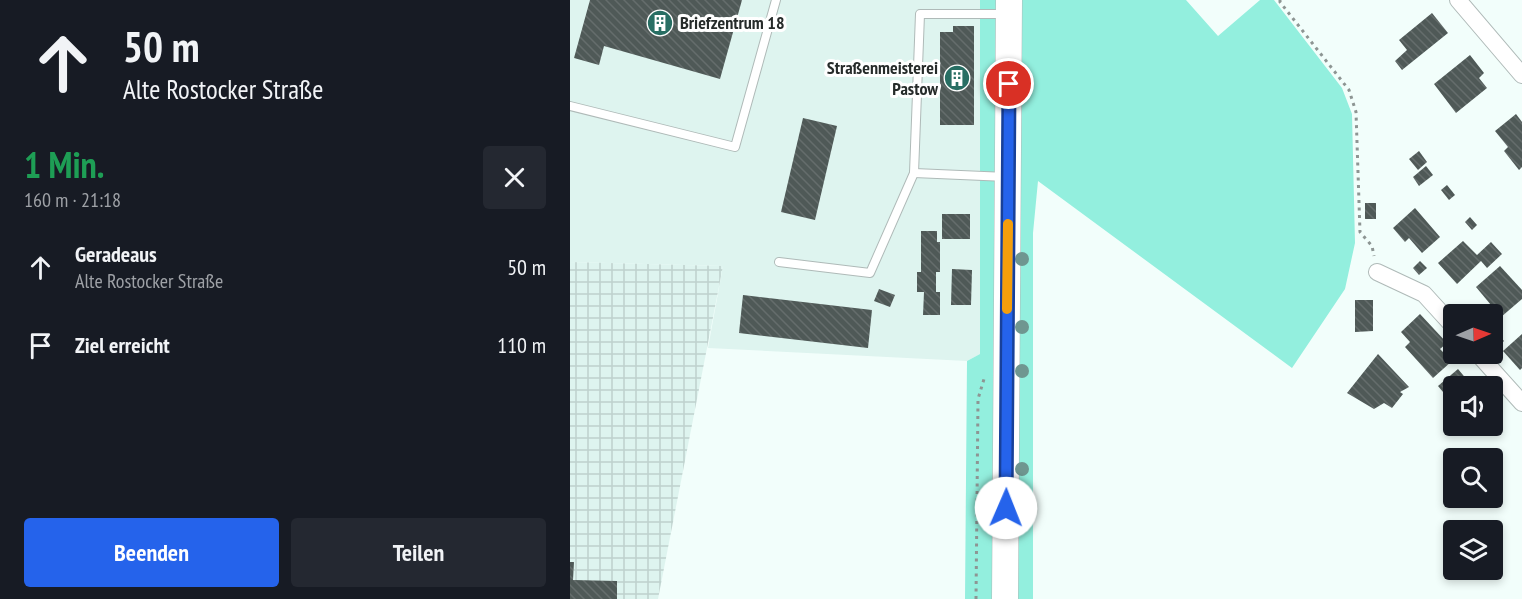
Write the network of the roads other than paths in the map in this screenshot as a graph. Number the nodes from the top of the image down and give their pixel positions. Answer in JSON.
{"nodes":[{"id":1,"x":776,"y":0,"type":"edge"},
{"id":2,"x":1458,"y":0,"type":"edge"},
{"id":3,"x":1009,"y":7,"type":"edge"},
{"id":4,"x":1522,"y":75,"type":"edge"},
{"id":5,"x":570,"y":106,"type":"edge"},
{"id":6,"x":914,"y":173,"type":"junction"},
{"id":7,"x":1008,"y":177,"type":"junction"},
{"id":8,"x":779,"y":262,"type":"dead end"},
{"id":9,"x":1377,"y":272,"type":"road end"},
{"id":10,"x":1443,"y":315,"type":"edge"},
{"id":11,"x":1487,"y":364,"type":"edge"},
{"id":12,"x":1522,"y":403,"type":"edge"},
{"id":13,"x":1005,"y":599,"type":"edge"}],
"edges":[{"from":1,"to":5,"type":"lane"},
{"from":2,"to":4,"type":"street"},
{"from":3,"to":6,"type":"lane"},
{"from":3,"to":7,"type":"main road"},
{"from":6,"to":7,"type":"lane"},
{"from":6,"to":8,"type":"lane"},
{"from":7,"to":13,"type":"main road"},
{"from":9,"to":10,"type":"street"},
{"from":11,"to":12,"type":"street"}]}
